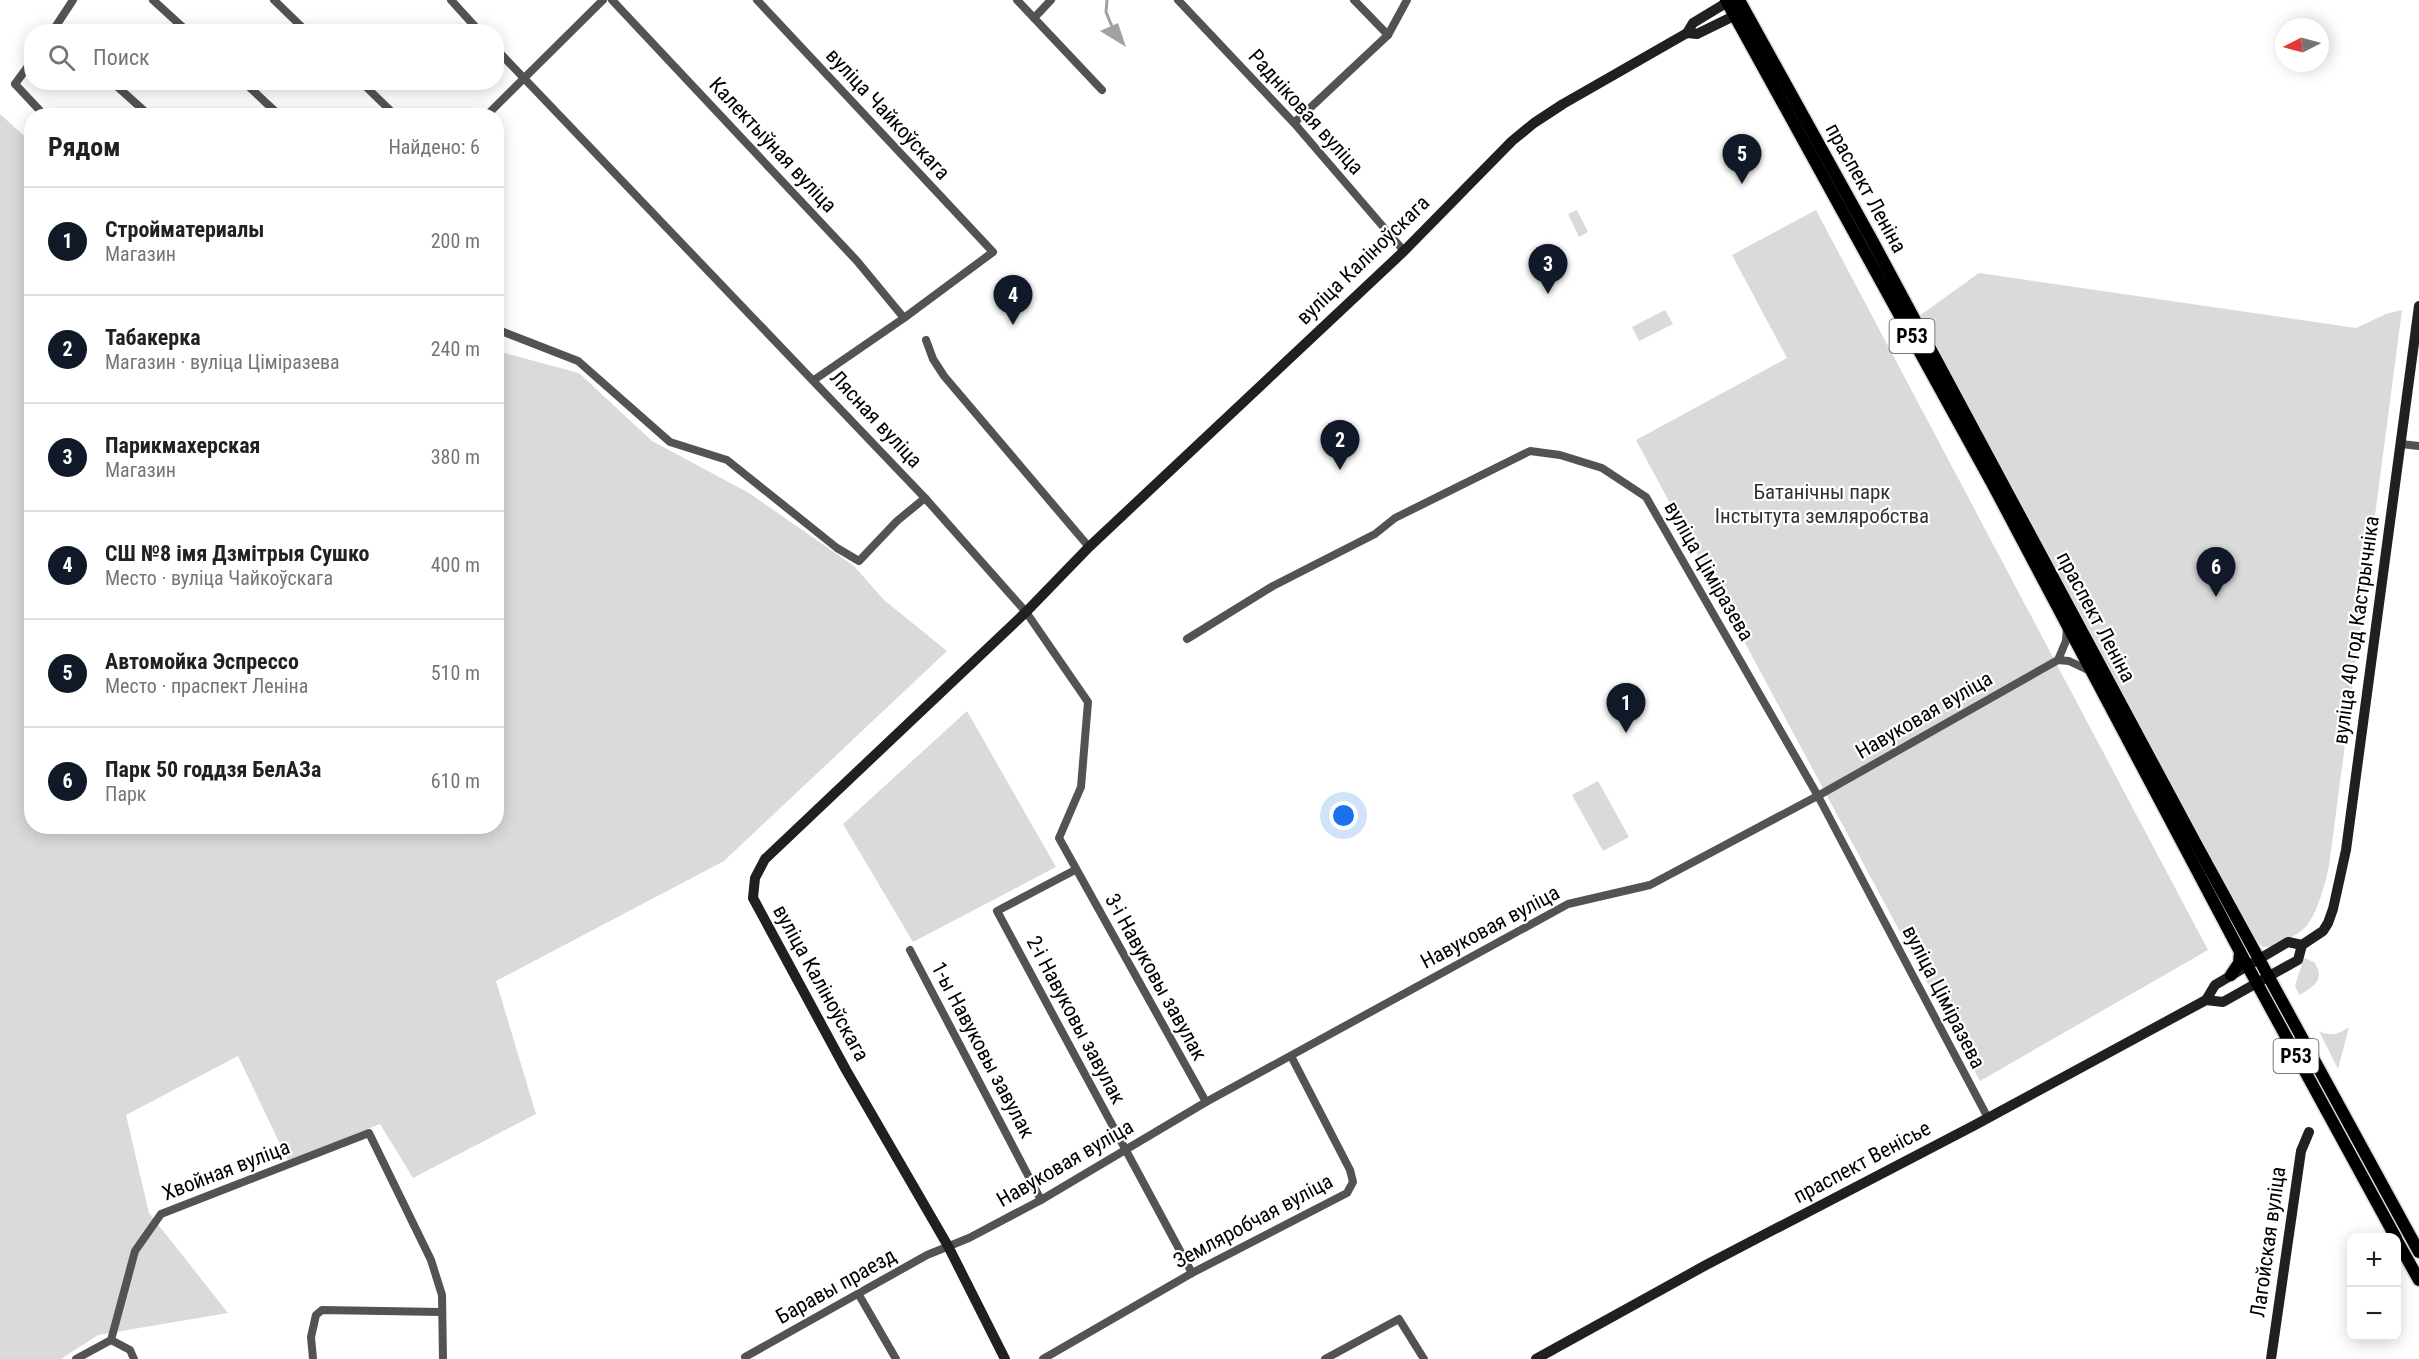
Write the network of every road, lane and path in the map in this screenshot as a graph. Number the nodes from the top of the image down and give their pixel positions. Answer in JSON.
{"nodes":[{"id":1,"x":73,"y":0,"type":"edge"},
{"id":2,"x":153,"y":0,"type":"edge"},
{"id":3,"x":274,"y":0,"type":"edge"},
{"id":4,"x":451,"y":0,"type":"edge"},
{"id":5,"x":603,"y":0,"type":"edge"},
{"id":6,"x":612,"y":0,"type":"edge"},
{"id":7,"x":757,"y":0,"type":"edge"},
{"id":8,"x":1017,"y":0,"type":"edge"},
{"id":9,"x":1051,"y":0,"type":"edge"},
{"id":10,"x":1178,"y":0,"type":"edge"},
{"id":11,"x":1354,"y":0,"type":"edge"},
{"id":12,"x":1407,"y":0,"type":"edge"},
{"id":13,"x":1734,"y":5,"type":"edge"},
{"id":14,"x":1034,"y":18,"type":"junction"},
{"id":15,"x":57,"y":24,"type":"edge"},
{"id":16,"x":179,"y":24,"type":"edge"},
{"id":17,"x":299,"y":24,"type":"edge"},
{"id":18,"x":473,"y":24,"type":"edge"},
{"id":19,"x":1388,"y":36,"type":"junction"},
{"id":20,"x":504,"y":58,"type":"edge"},
{"id":21,"x":24,"y":72,"type":"edge"},
{"id":22,"x":523,"y":78,"type":"junction"},
{"id":23,"x":121,"y":90,"type":"edge"},
{"id":24,"x":252,"y":90,"type":"edge"},
{"id":25,"x":369,"y":90,"type":"edge"},
{"id":26,"x":1101,"y":90,"type":"dead end"},
{"id":27,"x":38,"y":108,"type":"edge"},
{"id":28,"x":141,"y":108,"type":"edge"},
{"id":29,"x":271,"y":108,"type":"edge"},
{"id":30,"x":388,"y":108,"type":"edge"},
{"id":31,"x":494,"y":108,"type":"edge"},
{"id":32,"x":1294,"y":123,"type":"junction"},
{"id":33,"x":1404,"y":251,"type":"junction"},
{"id":34,"x":2419,"y":306,"type":"edge"},
{"id":35,"x":904,"y":318,"type":"junction"},
{"id":36,"x":504,"y":332,"type":"edge"},
{"id":37,"x":926,"y":340,"type":"dead end"},
{"id":38,"x":814,"y":380,"type":"junction"},
{"id":39,"x":2401,"y":444,"type":"junction"},
{"id":40,"x":2419,"y":446,"type":"edge"},
{"id":41,"x":925,"y":498,"type":"junction"},
{"id":42,"x":1089,"y":547,"type":"junction"},
{"id":43,"x":1026,"y":612,"type":"junction"},
{"id":44,"x":2067,"y":627,"type":"junction"},
{"id":45,"x":1187,"y":639,"type":"dead end"},
{"id":46,"x":2058,"y":660,"type":"junction"},
{"id":47,"x":2091,"y":672,"type":"junction"},
{"id":48,"x":1818,"y":796,"type":"junction"},
{"id":49,"x":1075,"y":870,"type":"junction"},
{"id":50,"x":2302,"y":945,"type":"junction"},
{"id":51,"x":910,"y":950,"type":"dead end"},
{"id":52,"x":2239,"y":951,"type":"junction"},
{"id":53,"x":2258,"y":959,"type":"junction"},
{"id":54,"x":2247,"y":965,"type":"junction"},
{"id":55,"x":2231,"y":975,"type":"junction"},
{"id":56,"x":2268,"y":977,"type":"junction"},
{"id":57,"x":2257,"y":984,"type":"junction"},
{"id":58,"x":2205,"y":1000,"type":"junction"},
{"id":59,"x":1291,"y":1056,"type":"junction"},
{"id":60,"x":1206,"y":1102,"type":"junction"},
{"id":61,"x":1988,"y":1118,"type":"junction"},
{"id":62,"x":2309,"y":1132,"type":"dead end"},
{"id":63,"x":1125,"y":1150,"type":"junction"},
{"id":64,"x":1041,"y":1200,"type":"junction"},
{"id":65,"x":2393,"y":1233,"type":"edge"},
{"id":66,"x":948,"y":1246,"type":"junction"},
{"id":67,"x":2401,"y":1247,"type":"edge"},
{"id":68,"x":2419,"y":1252,"type":"edge"},
{"id":69,"x":1192,"y":1273,"type":"junction"},
{"id":70,"x":2419,"y":1280,"type":"edge"},
{"id":71,"x":858,"y":1295,"type":"junction"},
{"id":72,"x":442,"y":1312,"type":"junction"},
{"id":73,"x":111,"y":1340,"type":"junction"},
{"id":74,"x":745,"y":1358,"type":"edge"},
{"id":75,"x":76,"y":1359,"type":"edge"},
{"id":76,"x":134,"y":1359,"type":"edge"},
{"id":77,"x":313,"y":1359,"type":"edge"},
{"id":78,"x":443,"y":1359,"type":"edge"},
{"id":79,"x":896,"y":1359,"type":"edge"},
{"id":80,"x":1005,"y":1359,"type":"edge"},
{"id":81,"x":1043,"y":1359,"type":"edge"},
{"id":82,"x":1325,"y":1359,"type":"edge"},
{"id":83,"x":1424,"y":1359,"type":"edge"},
{"id":84,"x":1536,"y":1359,"type":"edge"},
{"id":85,"x":2271,"y":1359,"type":"edge"}],
"edges":[{"from":1,"to":15,"type":"street"},
{"from":2,"to":16,"type":"street"},
{"from":3,"to":17,"type":"street"},
{"from":4,"to":18,"type":"street"},
{"from":5,"to":22,"type":"street"},
{"from":6,"to":35,"type":"street","name":"Калектыўная вуліца"},
{"from":7,"to":35,"type":"street","name":"вуліца Чайкоўскага"},
{"from":8,"to":14,"type":"street"},
{"from":9,"to":14,"type":"street"},
{"from":10,"to":32,"type":"street","name":"Радніковая вуліца"},
{"from":11,"to":19,"type":"street"},
{"from":12,"to":19,"type":"street"},
{"from":13,"to":33,"type":"street","name":"вуліца Каліноўскага"},
{"from":13,"to":44,"type":"main road","name":"праспект Леніна","number":"Р53"},
{"from":13,"to":53,"type":"main road","name":"праспект Леніна","number":"Р53"},
{"from":14,"to":26,"type":"street"},
{"from":19,"to":32,"type":"street"},
{"from":20,"to":22,"type":"street","name":"Лясная вуліца"},
{"from":21,"to":27,"type":"street"},
{"from":22,"to":31,"type":"street"},
{"from":22,"to":38,"type":"street","name":"Лясная вуліца"},
{"from":23,"to":28,"type":"street"},
{"from":24,"to":29,"type":"street"},
{"from":25,"to":30,"type":"street"},
{"from":32,"to":33,"type":"street","name":"Радніковая вуліца"},
{"from":33,"to":42,"type":"street","name":"вуліца Каліноўскага"},
{"from":34,"to":39,"type":"street","name":"вуліца 40 год Кастрычніка"},
{"from":35,"to":38,"type":"street"},
{"from":36,"to":41,"type":"street"},
{"from":37,"to":42,"type":"street"},
{"from":38,"to":41,"type":"street","name":"Лясная вуліца"},
{"from":39,"to":40,"type":"street"},
{"from":39,"to":50,"type":"street","name":"вуліца 40 год Кастрычніка"},
{"from":41,"to":43,"type":"street","name":"Лясная вуліца"},
{"from":42,"to":43,"type":"street","name":"вуліца Каліноўскага"},
{"from":43,"to":49,"type":"street","name":"Лясная вуліца"},
{"from":43,"to":66,"type":"street","name":"вуліца Каліноўскага"},
{"from":44,"to":46,"type":"street"},
{"from":44,"to":47,"type":"main road","name":"праспект Леніна","number":"Р53"},
{"from":45,"to":48,"type":"street","name":"вуліца Ціміразева"},
{"from":46,"to":47,"type":"street"},
{"from":46,"to":48,"type":"street","name":"Навуковая вуліца"},
{"from":47,"to":52,"type":"main road","name":"праспект Леніна","number":"Р53"},
{"from":48,"to":59,"type":"street","name":"Навуковая вуліца"},
{"from":48,"to":61,"type":"street","name":"вуліца Ціміразева"},
{"from":49,"to":60,"type":"street","name":"3-і Навуковы завулак"},
{"from":49,"to":63,"type":"street","name":"2-і Навуковы завулак"},
{"from":50,"to":53,"type":"street","name":"вуліца 40 год Кастрычніка"},
{"from":50,"to":56,"type":"street","name":"вуліца 40 год Кастрычніка"},
{"from":51,"to":64,"type":"street","name":"1-ы Навуковы завулак"},
{"from":52,"to":54,"type":"main road","name":"праспект Леніна","number":"Р53"},
{"from":52,"to":55,"type":"main road"},
{"from":53,"to":54,"type":"street","name":"вуліца 40 год Кастрычніка"},
{"from":53,"to":56,"type":"main road","name":"праспект Леніна","number":"Р53"},
{"from":54,"to":55,"type":"street","name":"праспект Венісье"},
{"from":54,"to":57,"type":"main road","name":"праспект Леніна","number":"Р53"},
{"from":55,"to":58,"type":"street","name":"праспект Венісье"},
{"from":56,"to":57,"type":"street","name":"вуліца 40 год Кастрычніка"},
{"from":56,"to":68,"type":"main road","name":"праспект Леніна","number":"Р53"},
{"from":57,"to":58,"type":"street","name":"праспект Венісье"},
{"from":57,"to":65,"type":"main road","name":"праспект Леніна","number":"Р53"},
{"from":58,"to":61,"type":"street","name":"праспект Венісье"},
{"from":59,"to":60,"type":"street","name":"Навуковая вуліца"},
{"from":59,"to":69,"type":"street","name":"Земляробчая вуліца"},
{"from":60,"to":63,"type":"street","name":"Навуковая вуліца"},
{"from":61,"to":84,"type":"street","name":"праспект Венісье"},
{"from":62,"to":85,"type":"street","name":"Лагойская вуліца"},
{"from":63,"to":64,"type":"street","name":"Навуковая вуліца"},
{"from":63,"to":69,"type":"street","name":"2-і Навуковы завулак"},
{"from":64,"to":66,"type":"street","name":"Навуковая вуліца"},
{"from":66,"to":71,"type":"street","name":"Баравы праезд"},
{"from":66,"to":80,"type":"street","name":"вуліца Каліноўскага"},
{"from":67,"to":70,"type":"main road","name":"праспект Леніна","number":"Р53"},
{"from":69,"to":81,"type":"street","name":"Земляробчая вуліца"},
{"from":71,"to":74,"type":"street","name":"Баравы праезд"},
{"from":71,"to":79,"type":"street"},
{"from":72,"to":73,"type":"street","name":"Хвойная вуліца"},
{"from":72,"to":77,"type":"street"},
{"from":72,"to":78,"type":"street"},
{"from":73,"to":75,"type":"street"},
{"from":73,"to":76,"type":"street"},
{"from":82,"to":83,"type":"street"}]}
